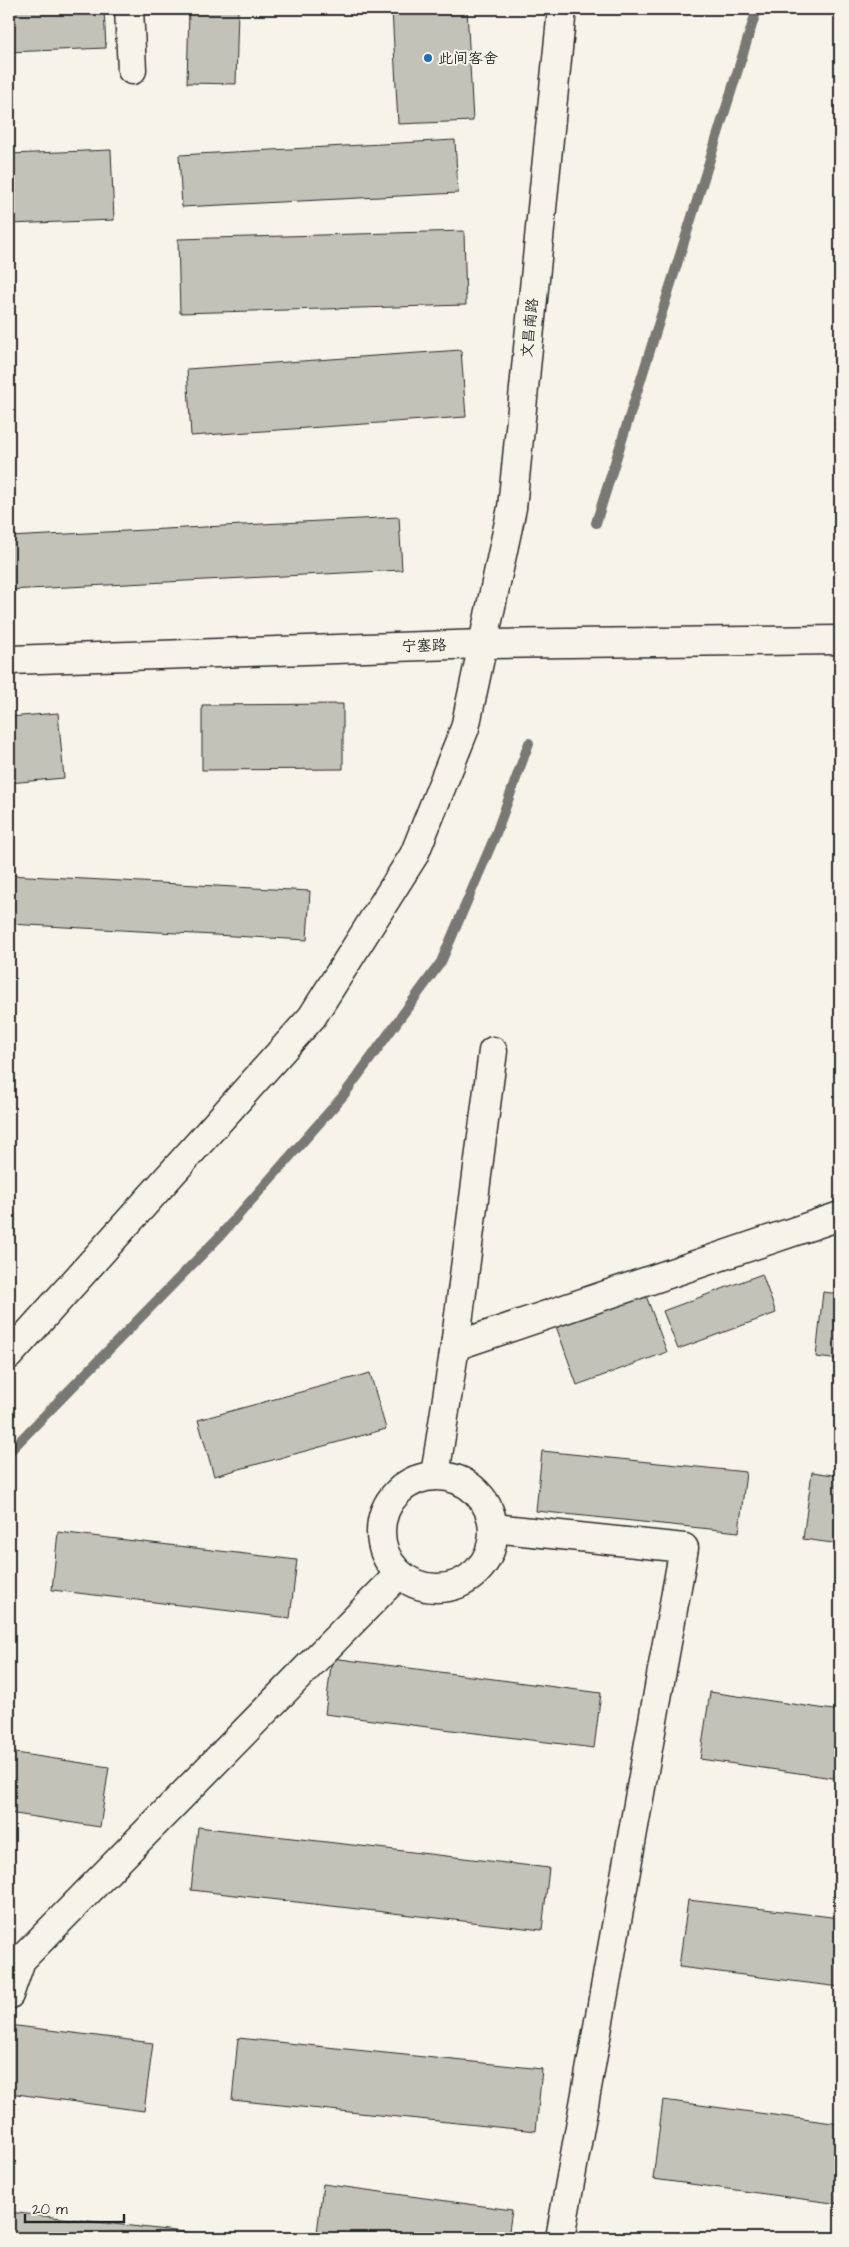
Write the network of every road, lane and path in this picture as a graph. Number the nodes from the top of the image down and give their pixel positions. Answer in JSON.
{"nodes":[{"id":1,"x":129,"y":9,"type":"edge"},
{"id":2,"x":562,"y":9,"type":"edge"},
{"id":3,"x":132,"y":70,"type":"dead end"},
{"id":4,"x":840,"y":640,"type":"edge"},
{"id":5,"x":483,"y":644,"type":"junction"},
{"id":6,"x":9,"y":660,"type":"edge"},
{"id":7,"x":493,"y":1051,"type":"dead end"},
{"id":8,"x":840,"y":1216,"type":"edge"},
{"id":9,"x":455,"y":1346,"type":"junction"},
{"id":10,"x":9,"y":1355,"type":"edge"},
{"id":11,"x":435,"y":1475,"type":"junction"},
{"id":12,"x":494,"y":1528,"type":"junction"},
{"id":13,"x":399,"y":1574,"type":"junction"},
{"id":14,"x":9,"y":1995,"type":"edge"},
{"id":15,"x":560,"y":2238,"type":"edge"}],
"edges":[{"from":1,"to":3,"type":"street"},
{"from":2,"to":5,"type":"street","name":"文昌南路"},
{"from":4,"to":5,"type":"street","name":"宁塞路"},
{"from":5,"to":6,"type":"street","name":"宁塞路"},
{"from":5,"to":10,"type":"street","name":"文昌南路"},
{"from":7,"to":9,"type":"street"},
{"from":8,"to":9,"type":"street"},
{"from":9,"to":11,"type":"street"},
{"from":11,"to":12,"type":"street"},
{"from":11,"to":13,"type":"street"},
{"from":12,"to":13,"type":"street"},
{"from":12,"to":15,"type":"street"},
{"from":13,"to":14,"type":"street"}]}
